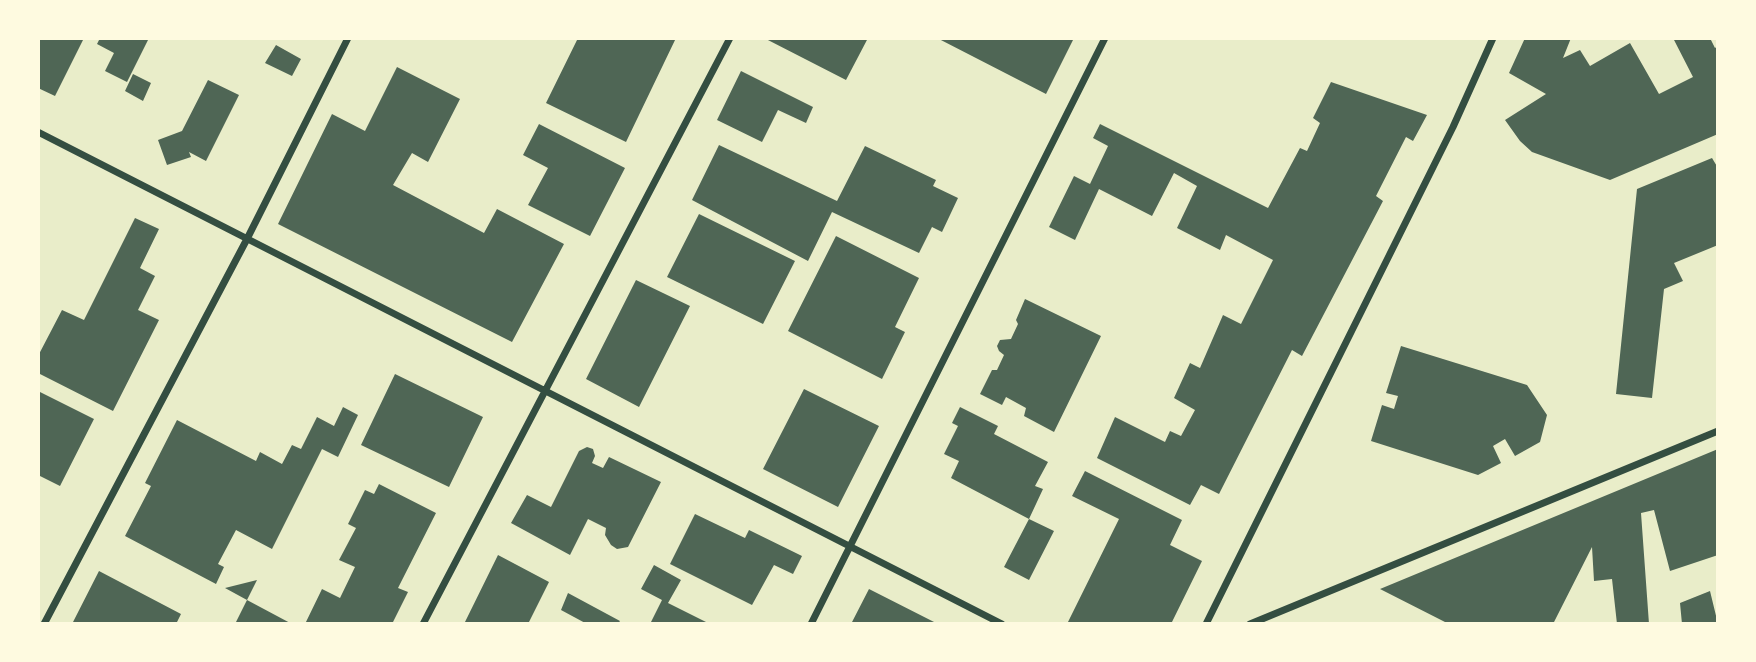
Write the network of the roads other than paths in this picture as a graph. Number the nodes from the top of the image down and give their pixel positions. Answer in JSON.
{"nodes":[{"id":1,"x":348,"y":38,"type":"edge"},
{"id":2,"x":730,"y":38,"type":"edge"},
{"id":3,"x":1105,"y":38,"type":"edge"},
{"id":4,"x":1493,"y":38,"type":"edge"},
{"id":5,"x":38,"y":132,"type":"edge"},
{"id":6,"x":247,"y":239,"type":"junction"},
{"id":7,"x":544,"y":391,"type":"junction"},
{"id":8,"x":1717,"y":431,"type":"edge"},
{"id":9,"x":849,"y":547,"type":"junction"},
{"id":10,"x":44,"y":624,"type":"edge"},
{"id":11,"x":422,"y":624,"type":"edge"},
{"id":12,"x":811,"y":624,"type":"edge"},
{"id":13,"x":1002,"y":624,"type":"edge"},
{"id":14,"x":1206,"y":624,"type":"edge"},
{"id":15,"x":1250,"y":624,"type":"edge"}],
"edges":[{"from":1,"to":6,"type":"street"},
{"from":2,"to":7,"type":"street"},
{"from":3,"to":9,"type":"street"},
{"from":4,"to":14,"type":"street"},
{"from":5,"to":6,"type":"street"},
{"from":6,"to":7,"type":"street"},
{"from":6,"to":10,"type":"street"},
{"from":7,"to":9,"type":"street"},
{"from":7,"to":11,"type":"street"},
{"from":8,"to":15,"type":"street"},
{"from":9,"to":12,"type":"street"},
{"from":9,"to":13,"type":"street"}]}
